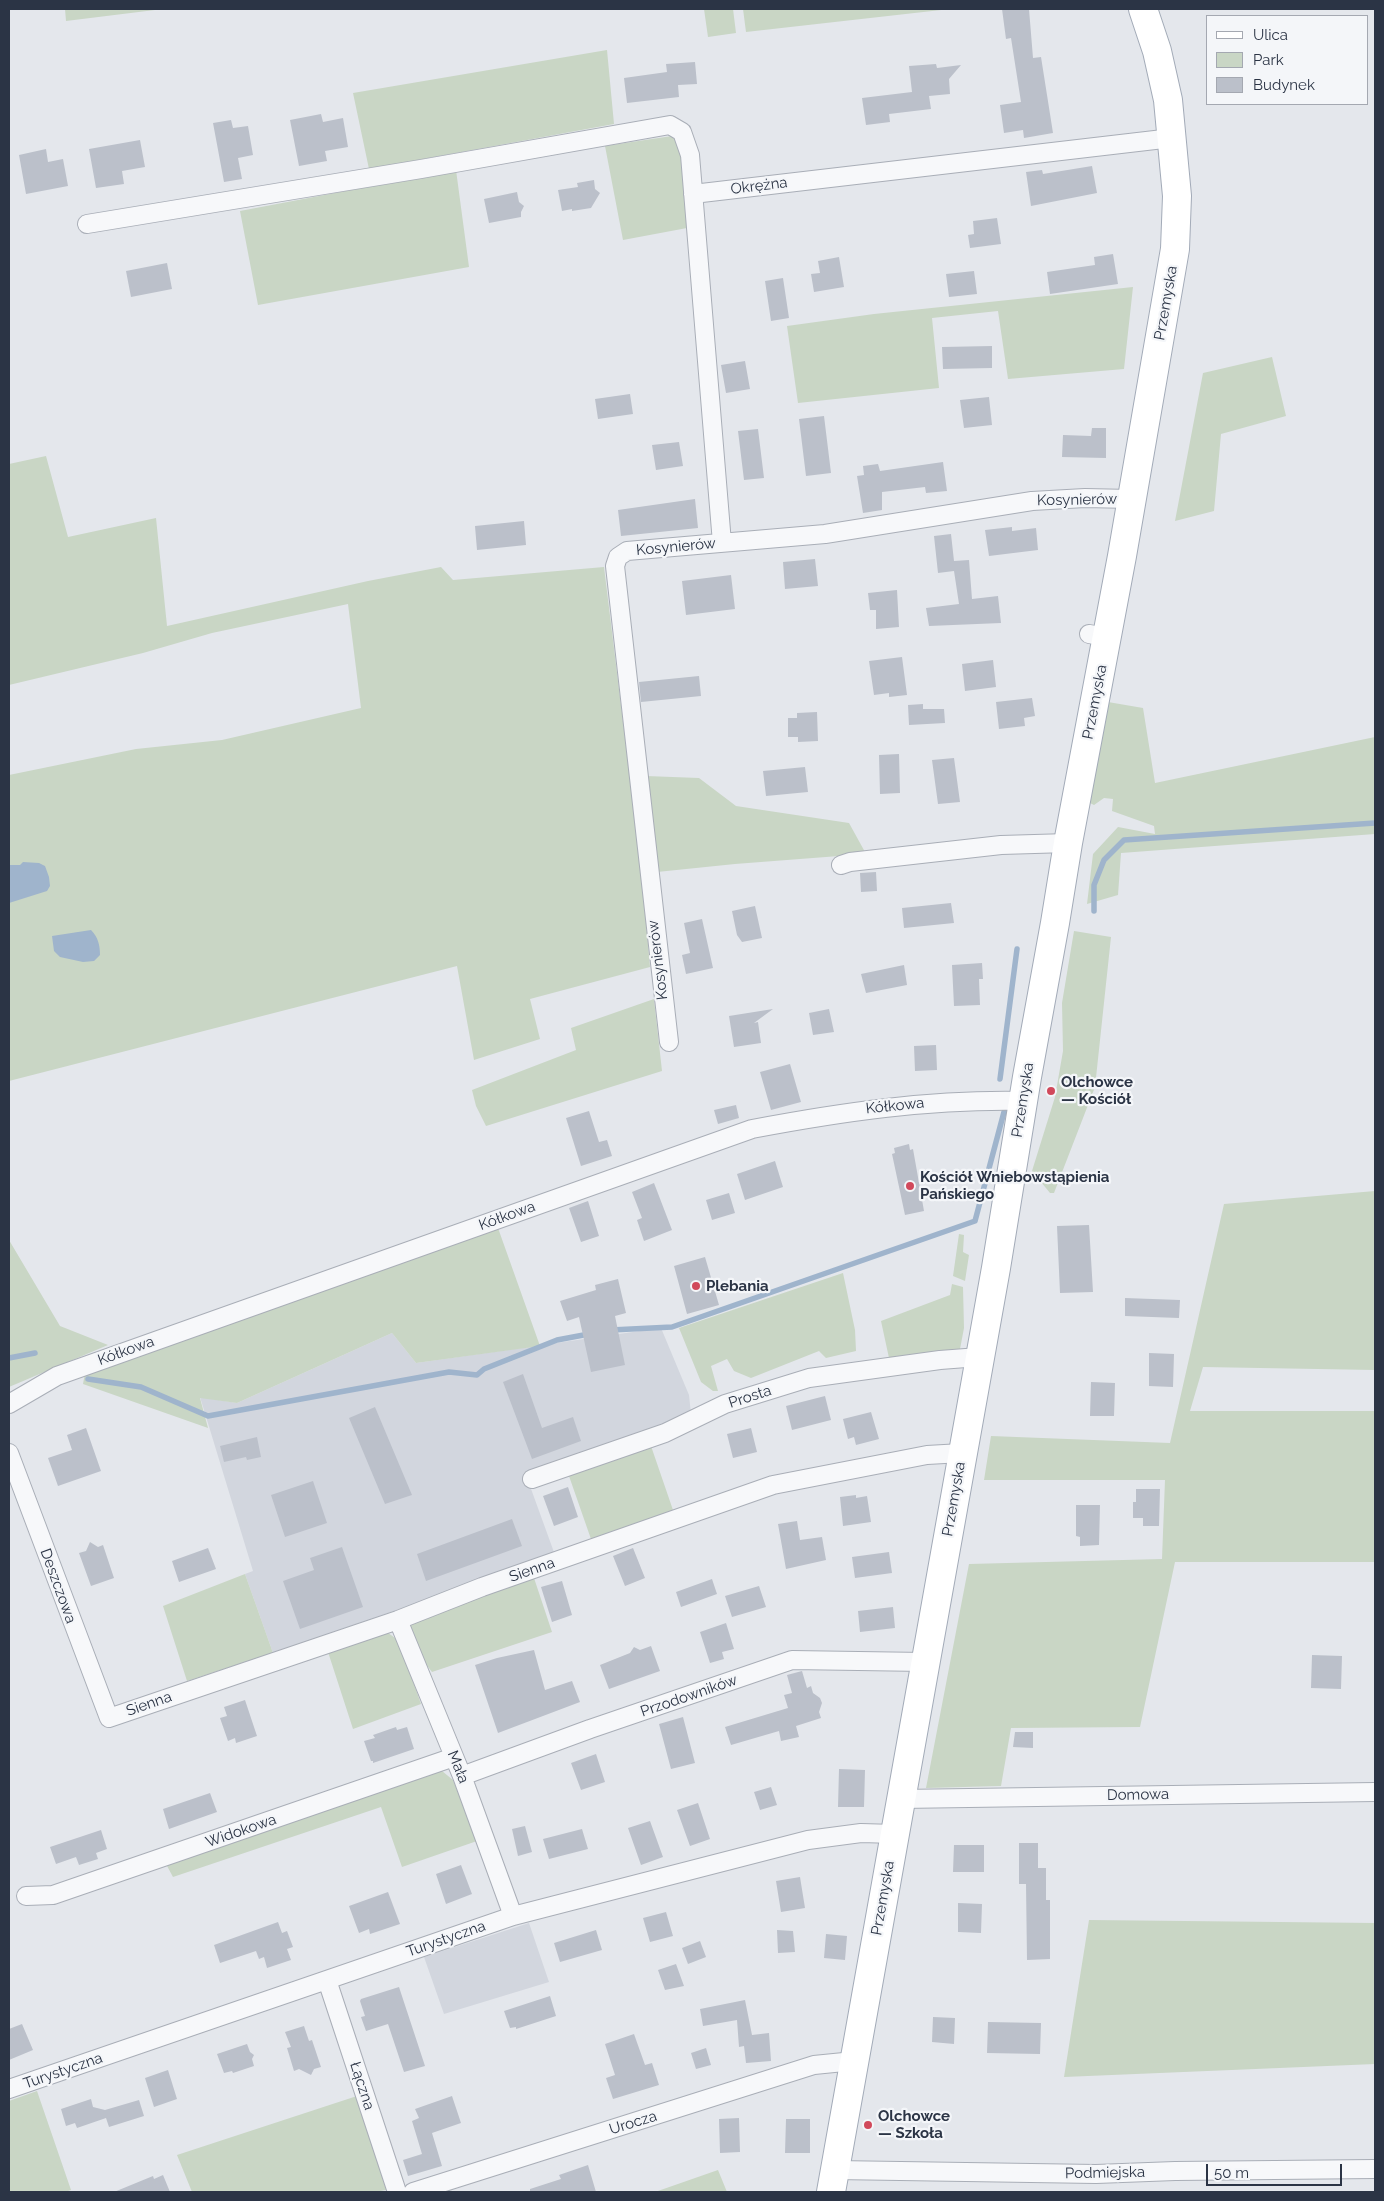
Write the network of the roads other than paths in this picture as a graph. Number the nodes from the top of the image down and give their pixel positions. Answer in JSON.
{"nodes":[{"id":1,"x":1143,"y":9,"type":"edge"},
{"id":2,"x":1172,"y":138,"type":"junction"},
{"id":3,"x":693,"y":194,"type":"junction"},
{"id":4,"x":87,"y":224,"type":"dead end"},
{"id":5,"x":1131,"y":499,"type":"junction"},
{"id":6,"x":722,"y":543,"type":"junction"},
{"id":7,"x":1068,"y":843,"type":"junction"},
{"id":8,"x":840,"y":865,"type":"dead end"},
{"id":9,"x":669,"y":1042,"type":"dead end"},
{"id":10,"x":1024,"y":1101,"type":"junction"},
{"id":11,"x":979,"y":1357,"type":"junction"},
{"id":12,"x":9,"y":1404,"type":"edge"},
{"id":13,"x":9,"y":1453,"type":"edge"},
{"id":14,"x":962,"y":1453,"type":"junction"},
{"id":15,"x":532,"y":1479,"type":"dead end"},
{"id":16,"x":398,"y":1620,"type":"junction"},
{"id":17,"x":924,"y":1662,"type":"junction"},
{"id":18,"x":109,"y":1718,"type":"joint"},
{"id":19,"x":454,"y":1757,"type":"junction"},
{"id":20,"x":462,"y":1776,"type":"junction"},
{"id":21,"x":1375,"y":1792,"type":"edge"},
{"id":22,"x":901,"y":1799,"type":"junction"},
{"id":23,"x":895,"y":1834,"type":"junction"},
{"id":24,"x":26,"y":1896,"type":"dead end"},
{"id":25,"x":513,"y":1916,"type":"junction"},
{"id":26,"x":327,"y":1980,"type":"junction"},
{"id":27,"x":854,"y":2061,"type":"junction"},
{"id":28,"x":9,"y":2089,"type":"edge"},
{"id":29,"x":1375,"y":2169,"type":"edge"},
{"id":30,"x":833,"y":2181,"type":"edge"},
{"id":31,"x":397,"y":2192,"type":"edge"},
{"id":32,"x":413,"y":2192,"type":"edge"}],
"edges":[{"from":1,"to":2,"type":"main road","name":"Przemyska"},
{"from":2,"to":3,"type":"street","name":"Okrężna"},
{"from":2,"to":5,"type":"main road","name":"Przemyska"},
{"from":3,"to":4,"type":"street"},
{"from":3,"to":6,"type":"street"},
{"from":5,"to":6,"type":"street","name":"Kosynierów"},
{"from":5,"to":7,"type":"main road","name":"Przemyska"},
{"from":6,"to":9,"type":"street","name":"Kosynierów"},
{"from":7,"to":8,"type":"street"},
{"from":7,"to":10,"type":"main road","name":"Przemyska"},
{"from":10,"to":11,"type":"main road","name":"Przemyska"},
{"from":10,"to":12,"type":"street","name":"Kółkowa"},
{"from":11,"to":14,"type":"main road","name":"Przemyska"},
{"from":11,"to":15,"type":"street","name":"Prosta"},
{"from":13,"to":18,"type":"street","name":"Deszczowa"},
{"from":14,"to":16,"type":"street","name":"Sienna"},
{"from":14,"to":17,"type":"main road","name":"Przemyska"},
{"from":16,"to":18,"type":"street","name":"Sienna"},
{"from":16,"to":19,"type":"street","name":"Mała"},
{"from":17,"to":20,"type":"street","name":"Przodowników"},
{"from":17,"to":22,"type":"main road","name":"Przemyska"},
{"from":19,"to":20,"type":"street","name":"Mała"},
{"from":19,"to":24,"type":"street","name":"Widokowa"},
{"from":20,"to":25,"type":"street","name":"Mała"},
{"from":21,"to":22,"type":"street","name":"Domowa"},
{"from":22,"to":23,"type":"main road","name":"Przemyska"},
{"from":23,"to":25,"type":"street","name":"Turystyczna"},
{"from":23,"to":27,"type":"main road","name":"Przemyska"},
{"from":25,"to":26,"type":"street","name":"Turystyczna"},
{"from":26,"to":28,"type":"street","name":"Turystyczna"},
{"from":26,"to":31,"type":"street","name":"Łączna"},
{"from":27,"to":30,"type":"main road","name":"Przemyska"},
{"from":27,"to":32,"type":"street","name":"Urocza"},
{"from":29,"to":30,"type":"street","name":"Podmiejska"}]}
